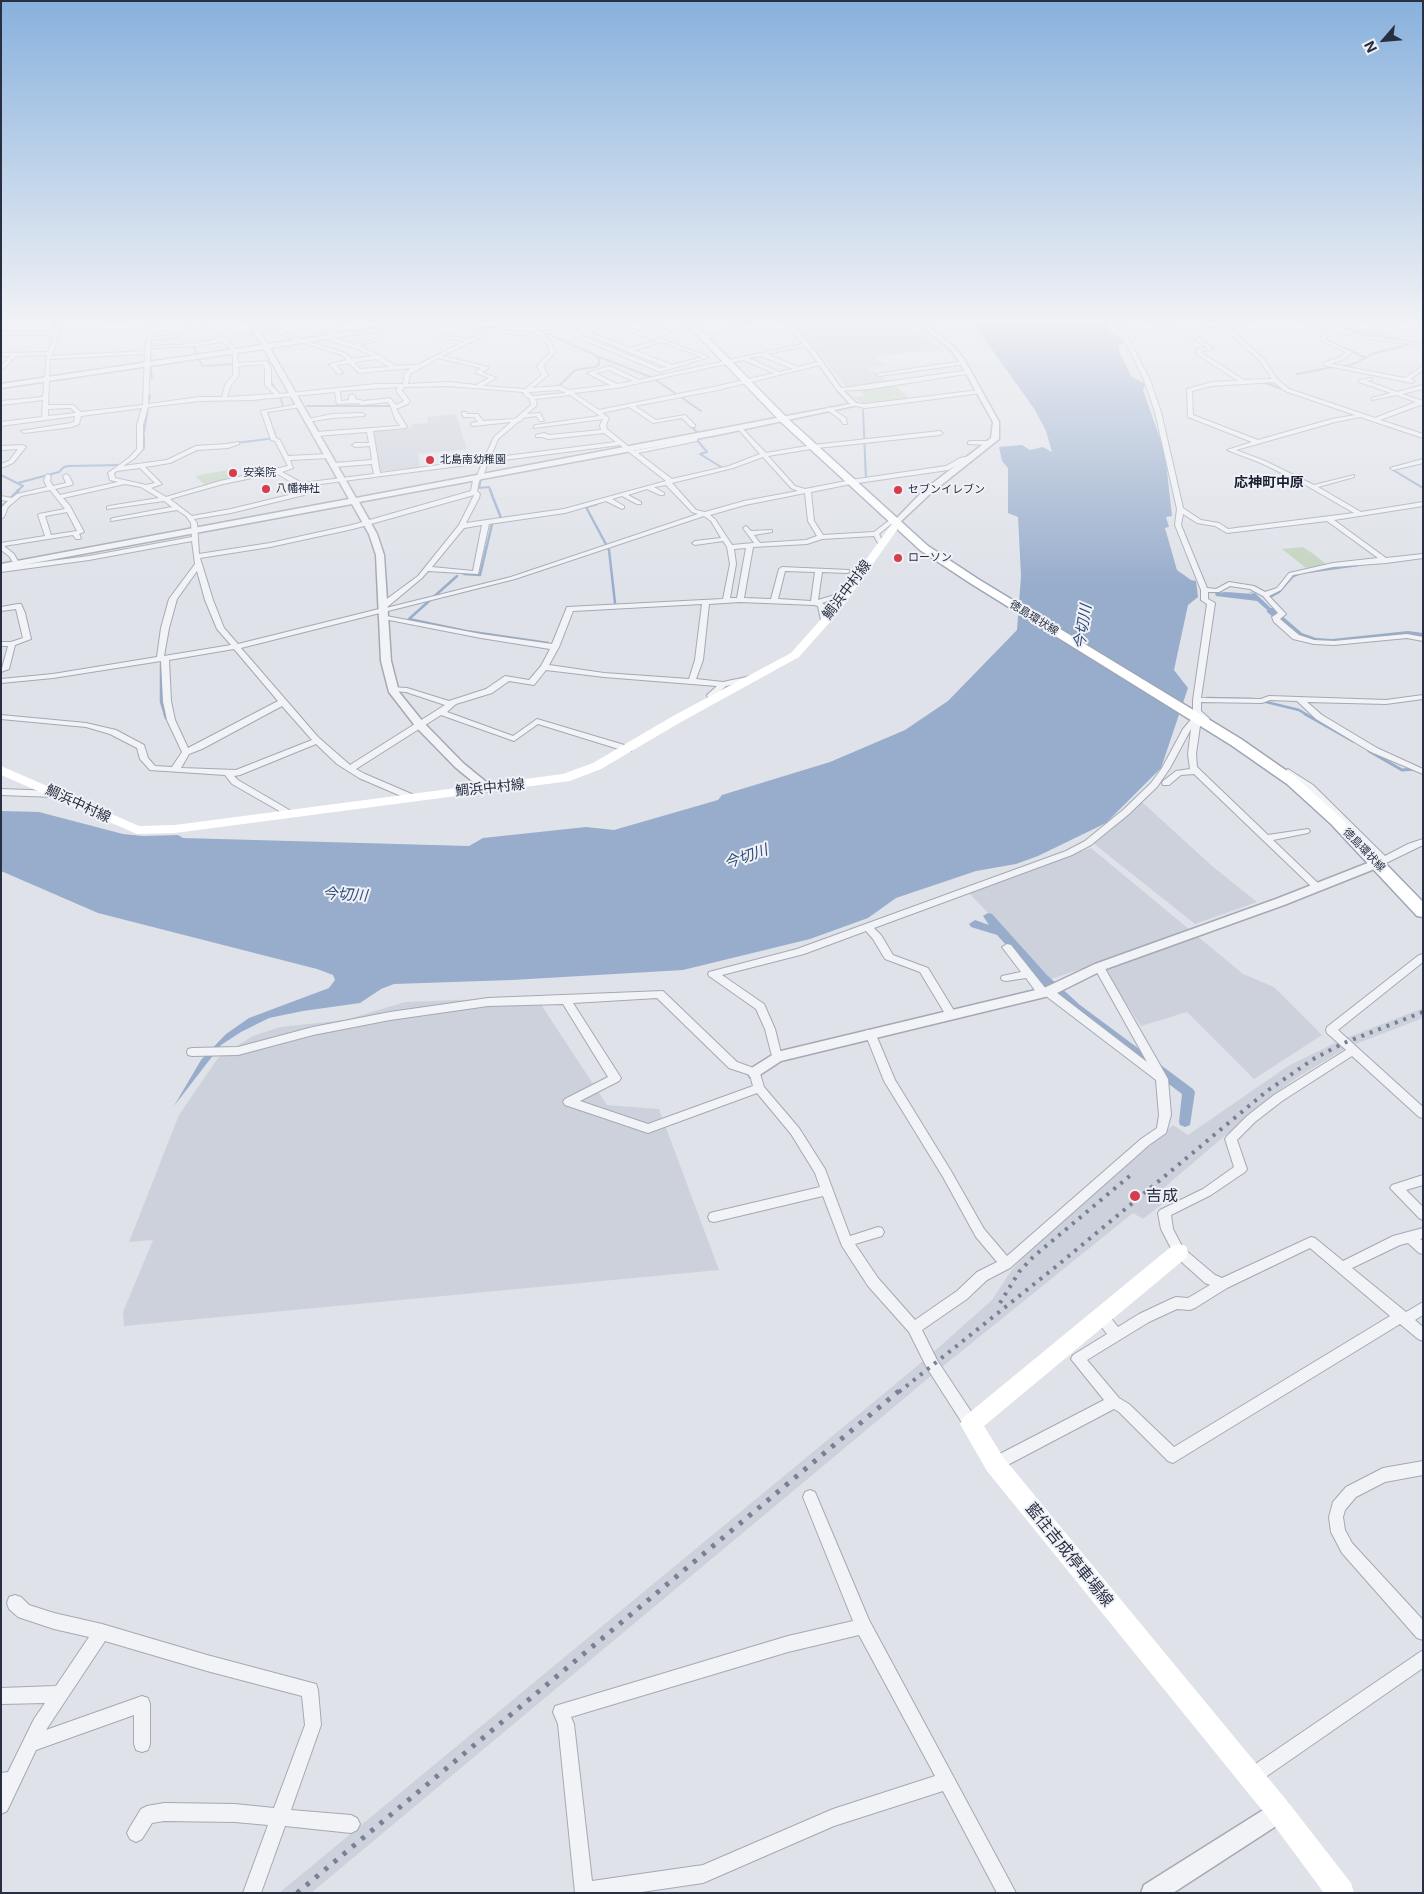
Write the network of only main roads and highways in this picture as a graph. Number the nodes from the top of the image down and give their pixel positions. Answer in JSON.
{"nodes":[{"id":1,"x":773,"y":408,"type":"edge"},
{"id":2,"x":895,"y":522,"type":"junction"},
{"id":3,"x":1,"y":770,"type":"edge"},
{"id":4,"x":1423,"y":912,"type":"edge"},
{"id":5,"x":1179,"y":1252,"type":"road end"},
{"id":6,"x":1341,"y":1893,"type":"edge"}],
"edges":[{"from":1,"to":2,"type":"main road","name":"徳島環状線"},
{"from":2,"to":3,"type":"main road","name":"鯛浜中村線"},
{"from":2,"to":4,"type":"main road","name":"徳島環状線"},
{"from":5,"to":6,"type":"main road","name":"藍住吉成停車場線"}]}
